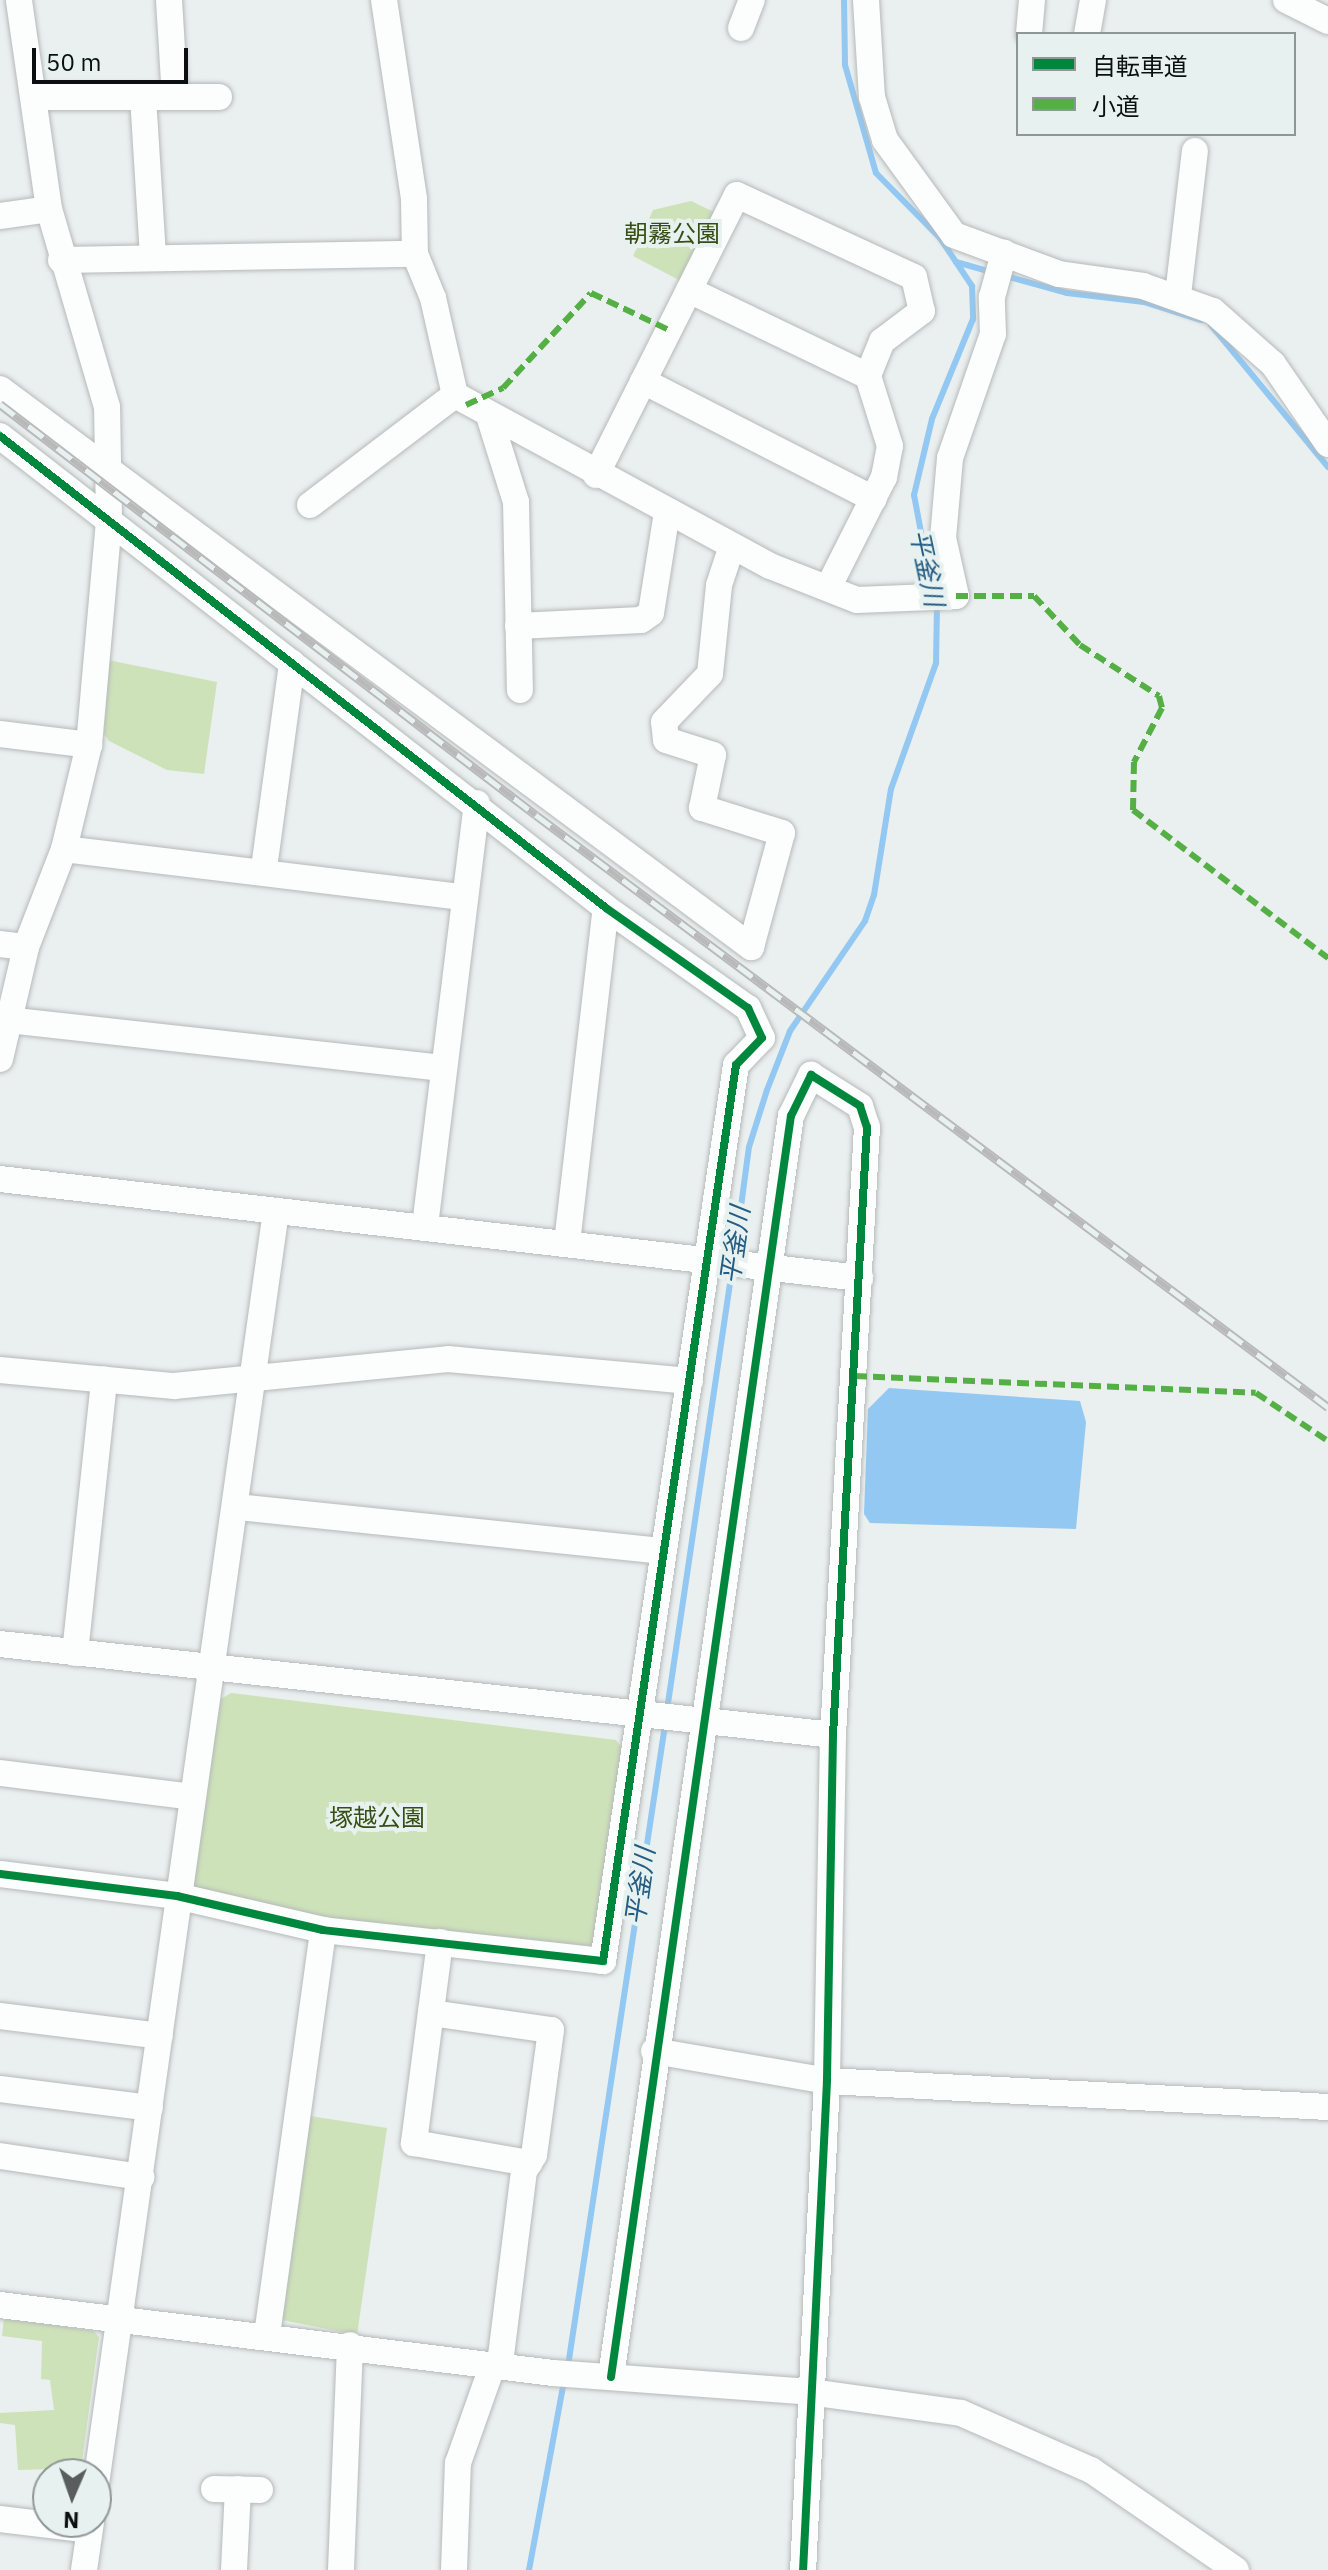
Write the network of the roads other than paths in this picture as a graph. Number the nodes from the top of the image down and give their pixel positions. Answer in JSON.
{"nodes":[{"id":1,"x":19,"y":0,"type":"edge"},
{"id":2,"x":169,"y":0,"type":"edge"},
{"id":3,"x":384,"y":0,"type":"edge"},
{"id":4,"x":752,"y":0,"type":"edge"},
{"id":5,"x":866,"y":0,"type":"edge"},
{"id":6,"x":1032,"y":0,"type":"edge"},
{"id":7,"x":1093,"y":0,"type":"edge"},
{"id":8,"x":1286,"y":0,"type":"edge"},
{"id":9,"x":1328,"y":21,"type":"edge"},
{"id":10,"x":741,"y":28,"type":"dead end"},
{"id":11,"x":1029,"y":32,"type":"edge"},
{"id":12,"x":1087,"y":32,"type":"edge"},
{"id":13,"x":34,"y":97,"type":"junction"},
{"id":14,"x":143,"y":97,"type":"junction"},
{"id":15,"x":175,"y":97,"type":"junction"},
{"id":16,"x":219,"y":97,"type":"dead end"},
{"id":17,"x":1195,"y":151,"type":"dead end"},
{"id":18,"x":49,"y":209,"type":"junction"},
{"id":19,"x":0,"y":216,"type":"edge"},
{"id":20,"x":1004,"y":253,"type":"junction"},
{"id":21,"x":415,"y":254,"type":"junction"},
{"id":22,"x":153,"y":258,"type":"junction"},
{"id":23,"x":61,"y":260,"type":"junction"},
{"id":24,"x":689,"y":290,"type":"junction"},
{"id":25,"x":1178,"y":295,"type":"junction"},
{"id":26,"x":868,"y":376,"type":"junction"},
{"id":27,"x":643,"y":381,"type":"junction"},
{"id":28,"x":0,"y":389,"type":"edge"},
{"id":29,"x":455,"y":395,"type":"junction"},
{"id":30,"x":490,"y":419,"type":"junction"},
{"id":31,"x":0,"y":436,"type":"edge"},
{"id":32,"x":1328,"y":444,"type":"edge"},
{"id":33,"x":108,"y":472,"type":"junction"},
{"id":34,"x":596,"y":475,"type":"junction"},
{"id":35,"x":874,"y":499,"type":"junction"},
{"id":36,"x":310,"y":505,"type":"dead end"},
{"id":37,"x":667,"y":512,"type":"junction"},
{"id":38,"x":109,"y":519,"type":"junction"},
{"id":39,"x":732,"y":546,"type":"junction"},
{"id":40,"x":828,"y":588,"type":"junction"},
{"id":41,"x":518,"y":626,"type":"junction"},
{"id":42,"x":292,"y":663,"type":"junction"},
{"id":43,"x":520,"y":690,"type":"dead end"},
{"id":44,"x":0,"y":734,"type":"edge"},
{"id":45,"x":89,"y":745,"type":"junction"},
{"id":46,"x":477,"y":803,"type":"junction"},
{"id":47,"x":64,"y":849,"type":"junction"},
{"id":48,"x":264,"y":868,"type":"junction"},
{"id":49,"x":462,"y":897,"type":"junction"},
{"id":50,"x":606,"y":908,"type":"junction"},
{"id":51,"x":13,"y":945,"type":"edge"},
{"id":52,"x":8,"y":1020,"type":"junction"},
{"id":53,"x":0,"y":1059,"type":"edge"},
{"id":54,"x":443,"y":1068,"type":"junction"},
{"id":55,"x":0,"y":1179,"type":"edge"},
{"id":56,"x":276,"y":1211,"type":"junction"},
{"id":57,"x":425,"y":1226,"type":"junction"},
{"id":58,"x":567,"y":1243,"type":"junction"},
{"id":59,"x":711,"y":1257,"type":"junction"},
{"id":60,"x":766,"y":1264,"type":"junction"},
{"id":61,"x":860,"y":1278,"type":"junction"},
{"id":62,"x":0,"y":1370,"type":"edge"},
{"id":63,"x":255,"y":1375,"type":"junction"},
{"id":64,"x":104,"y":1380,"type":"junction"},
{"id":65,"x":690,"y":1381,"type":"junction"},
{"id":66,"x":237,"y":1507,"type":"junction"},
{"id":67,"x":663,"y":1551,"type":"junction"},
{"id":68,"x":0,"y":1644,"type":"edge"},
{"id":69,"x":75,"y":1653,"type":"junction"},
{"id":70,"x":212,"y":1670,"type":"junction"},
{"id":71,"x":644,"y":1712,"type":"junction"},
{"id":72,"x":696,"y":1719,"type":"junction"},
{"id":73,"x":833,"y":1735,"type":"junction"},
{"id":74,"x":0,"y":1773,"type":"edge"},
{"id":75,"x":192,"y":1797,"type":"junction"},
{"id":76,"x":0,"y":1874,"type":"edge"},
{"id":77,"x":177,"y":1896,"type":"junction"},
{"id":78,"x":323,"y":1930,"type":"junction"},
{"id":79,"x":440,"y":1942,"type":"junction"},
{"id":80,"x":431,"y":2013,"type":"junction"},
{"id":81,"x":0,"y":2016,"type":"edge"},
{"id":82,"x":160,"y":2036,"type":"junction"},
{"id":83,"x":654,"y":2051,"type":"junction"},
{"id":84,"x":827,"y":2081,"type":"junction"},
{"id":85,"x":0,"y":2089,"type":"edge"},
{"id":86,"x":1328,"y":2107,"type":"edge"},
{"id":87,"x":150,"y":2108,"type":"junction"},
{"id":88,"x":0,"y":2156,"type":"edge"},
{"id":89,"x":529,"y":2163,"type":"junction"},
{"id":90,"x":141,"y":2177,"type":"junction"},
{"id":91,"x":0,"y":2305,"type":"edge"},
{"id":92,"x":120,"y":2320,"type":"junction"},
{"id":93,"x":267,"y":2335,"type":"junction"},
{"id":94,"x":350,"y":2345,"type":"junction"},
{"id":95,"x":497,"y":2365,"type":"junction"},
{"id":96,"x":600,"y":2376,"type":"junction"},
{"id":97,"x":810,"y":2392,"type":"junction"},
{"id":98,"x":100,"y":2458,"type":"edge"},
{"id":99,"x":237,"y":2489,"type":"dead end"},
{"id":100,"x":0,"y":2519,"type":"edge"},
{"id":101,"x":32,"y":2521,"type":"edge"},
{"id":102,"x":88,"y":2538,"type":"edge"},
{"id":103,"x":84,"y":2570,"type":"edge"},
{"id":104,"x":234,"y":2570,"type":"edge"},
{"id":105,"x":341,"y":2570,"type":"edge"},
{"id":106,"x":454,"y":2570,"type":"edge"},
{"id":107,"x":803,"y":2570,"type":"edge"},
{"id":108,"x":1236,"y":2570,"type":"edge"}],
"edges":[{"from":1,"to":13,"type":"street"},
{"from":2,"to":15,"type":"street"},
{"from":3,"to":21,"type":"street"},
{"from":4,"to":10,"type":"street"},
{"from":5,"to":20,"type":"street"},
{"from":6,"to":11,"type":"street"},
{"from":7,"to":12,"type":"street"},
{"from":8,"to":9,"type":"street"},
{"from":13,"to":14,"type":"street"},
{"from":13,"to":18,"type":"street"},
{"from":14,"to":15,"type":"street"},
{"from":14,"to":22,"type":"street"},
{"from":15,"to":16,"type":"street"},
{"from":17,"to":25,"type":"street"},
{"from":18,"to":19,"type":"street"},
{"from":18,"to":23,"type":"street"},
{"from":20,"to":25,"type":"street"},
{"from":20,"to":40,"type":"street"},
{"from":21,"to":22,"type":"street"},
{"from":21,"to":29,"type":"street"},
{"from":22,"to":23,"type":"street"},
{"from":23,"to":33,"type":"street"},
{"from":24,"to":26,"type":"street"},
{"from":24,"to":26,"type":"street"},
{"from":24,"to":27,"type":"street"},
{"from":25,"to":32,"type":"street"},
{"from":26,"to":35,"type":"street"},
{"from":27,"to":34,"type":"street"},
{"from":27,"to":35,"type":"street"},
{"from":28,"to":33,"type":"street"},
{"from":29,"to":30,"type":"street"},
{"from":29,"to":36,"type":"street"},
{"from":30,"to":34,"type":"street"},
{"from":30,"to":41,"type":"street"},
{"from":31,"to":38,"type":"street"},
{"from":33,"to":38,"type":"street"},
{"from":33,"to":39,"type":"street"},
{"from":34,"to":37,"type":"street"},
{"from":35,"to":40,"type":"street"},
{"from":37,"to":39,"type":"street"},
{"from":37,"to":41,"type":"street"},
{"from":38,"to":42,"type":"street"},
{"from":38,"to":45,"type":"street"},
{"from":39,"to":40,"type":"street"},
{"from":41,"to":43,"type":"street"},
{"from":42,"to":46,"type":"street"},
{"from":42,"to":48,"type":"street"},
{"from":44,"to":45,"type":"street"},
{"from":45,"to":47,"type":"street"},
{"from":46,"to":49,"type":"street"},
{"from":46,"to":50,"type":"street"},
{"from":47,"to":48,"type":"street"},
{"from":47,"to":51,"type":"street"},
{"from":48,"to":49,"type":"street"},
{"from":49,"to":54,"type":"street"},
{"from":50,"to":58,"type":"street"},
{"from":50,"to":59,"type":"street"},
{"from":51,"to":52,"type":"street"},
{"from":52,"to":53,"type":"street"},
{"from":52,"to":54,"type":"street"},
{"from":54,"to":57,"type":"street"},
{"from":55,"to":56,"type":"street"},
{"from":56,"to":57,"type":"street"},
{"from":56,"to":63,"type":"street"},
{"from":57,"to":58,"type":"street"},
{"from":58,"to":59,"type":"street"},
{"from":59,"to":60,"type":"street"},
{"from":59,"to":65,"type":"street"},
{"from":60,"to":61,"type":"street"},
{"from":60,"to":61,"type":"street"},
{"from":60,"to":72,"type":"street"},
{"from":61,"to":73,"type":"street"},
{"from":62,"to":64,"type":"street"},
{"from":63,"to":64,"type":"street"},
{"from":63,"to":65,"type":"street"},
{"from":63,"to":66,"type":"street"},
{"from":64,"to":69,"type":"street"},
{"from":65,"to":67,"type":"street"},
{"from":66,"to":67,"type":"street"},
{"from":66,"to":70,"type":"street"},
{"from":67,"to":71,"type":"street"},
{"from":68,"to":69,"type":"street"},
{"from":69,"to":70,"type":"street"},
{"from":70,"to":71,"type":"street"},
{"from":70,"to":75,"type":"street"},
{"from":71,"to":72,"type":"street"},
{"from":71,"to":79,"type":"street"},
{"from":72,"to":73,"type":"street"},
{"from":72,"to":83,"type":"street"},
{"from":73,"to":84,"type":"street"},
{"from":74,"to":75,"type":"street"},
{"from":75,"to":77,"type":"street"},
{"from":76,"to":77,"type":"street"},
{"from":77,"to":78,"type":"street"},
{"from":77,"to":82,"type":"street"},
{"from":78,"to":79,"type":"street"},
{"from":78,"to":93,"type":"street"},
{"from":79,"to":80,"type":"street"},
{"from":80,"to":89,"type":"street"},
{"from":80,"to":89,"type":"street"},
{"from":81,"to":82,"type":"street"},
{"from":82,"to":87,"type":"street"},
{"from":83,"to":84,"type":"street"},
{"from":83,"to":96,"type":"street"},
{"from":84,"to":86,"type":"street"},
{"from":84,"to":97,"type":"street"},
{"from":85,"to":87,"type":"street"},
{"from":87,"to":90,"type":"street"},
{"from":88,"to":90,"type":"street"},
{"from":89,"to":95,"type":"street"},
{"from":90,"to":92,"type":"street"},
{"from":91,"to":92,"type":"street"},
{"from":92,"to":93,"type":"street"},
{"from":92,"to":98,"type":"street"},
{"from":93,"to":94,"type":"street"},
{"from":94,"to":95,"type":"street"},
{"from":94,"to":105,"type":"street"},
{"from":95,"to":96,"type":"street"},
{"from":95,"to":106,"type":"street"},
{"from":96,"to":97,"type":"street"},
{"from":97,"to":107,"type":"street"},
{"from":97,"to":108,"type":"street"},
{"from":99,"to":104,"type":"street"},
{"from":100,"to":101,"type":"street"},
{"from":102,"to":103,"type":"street"}]}
